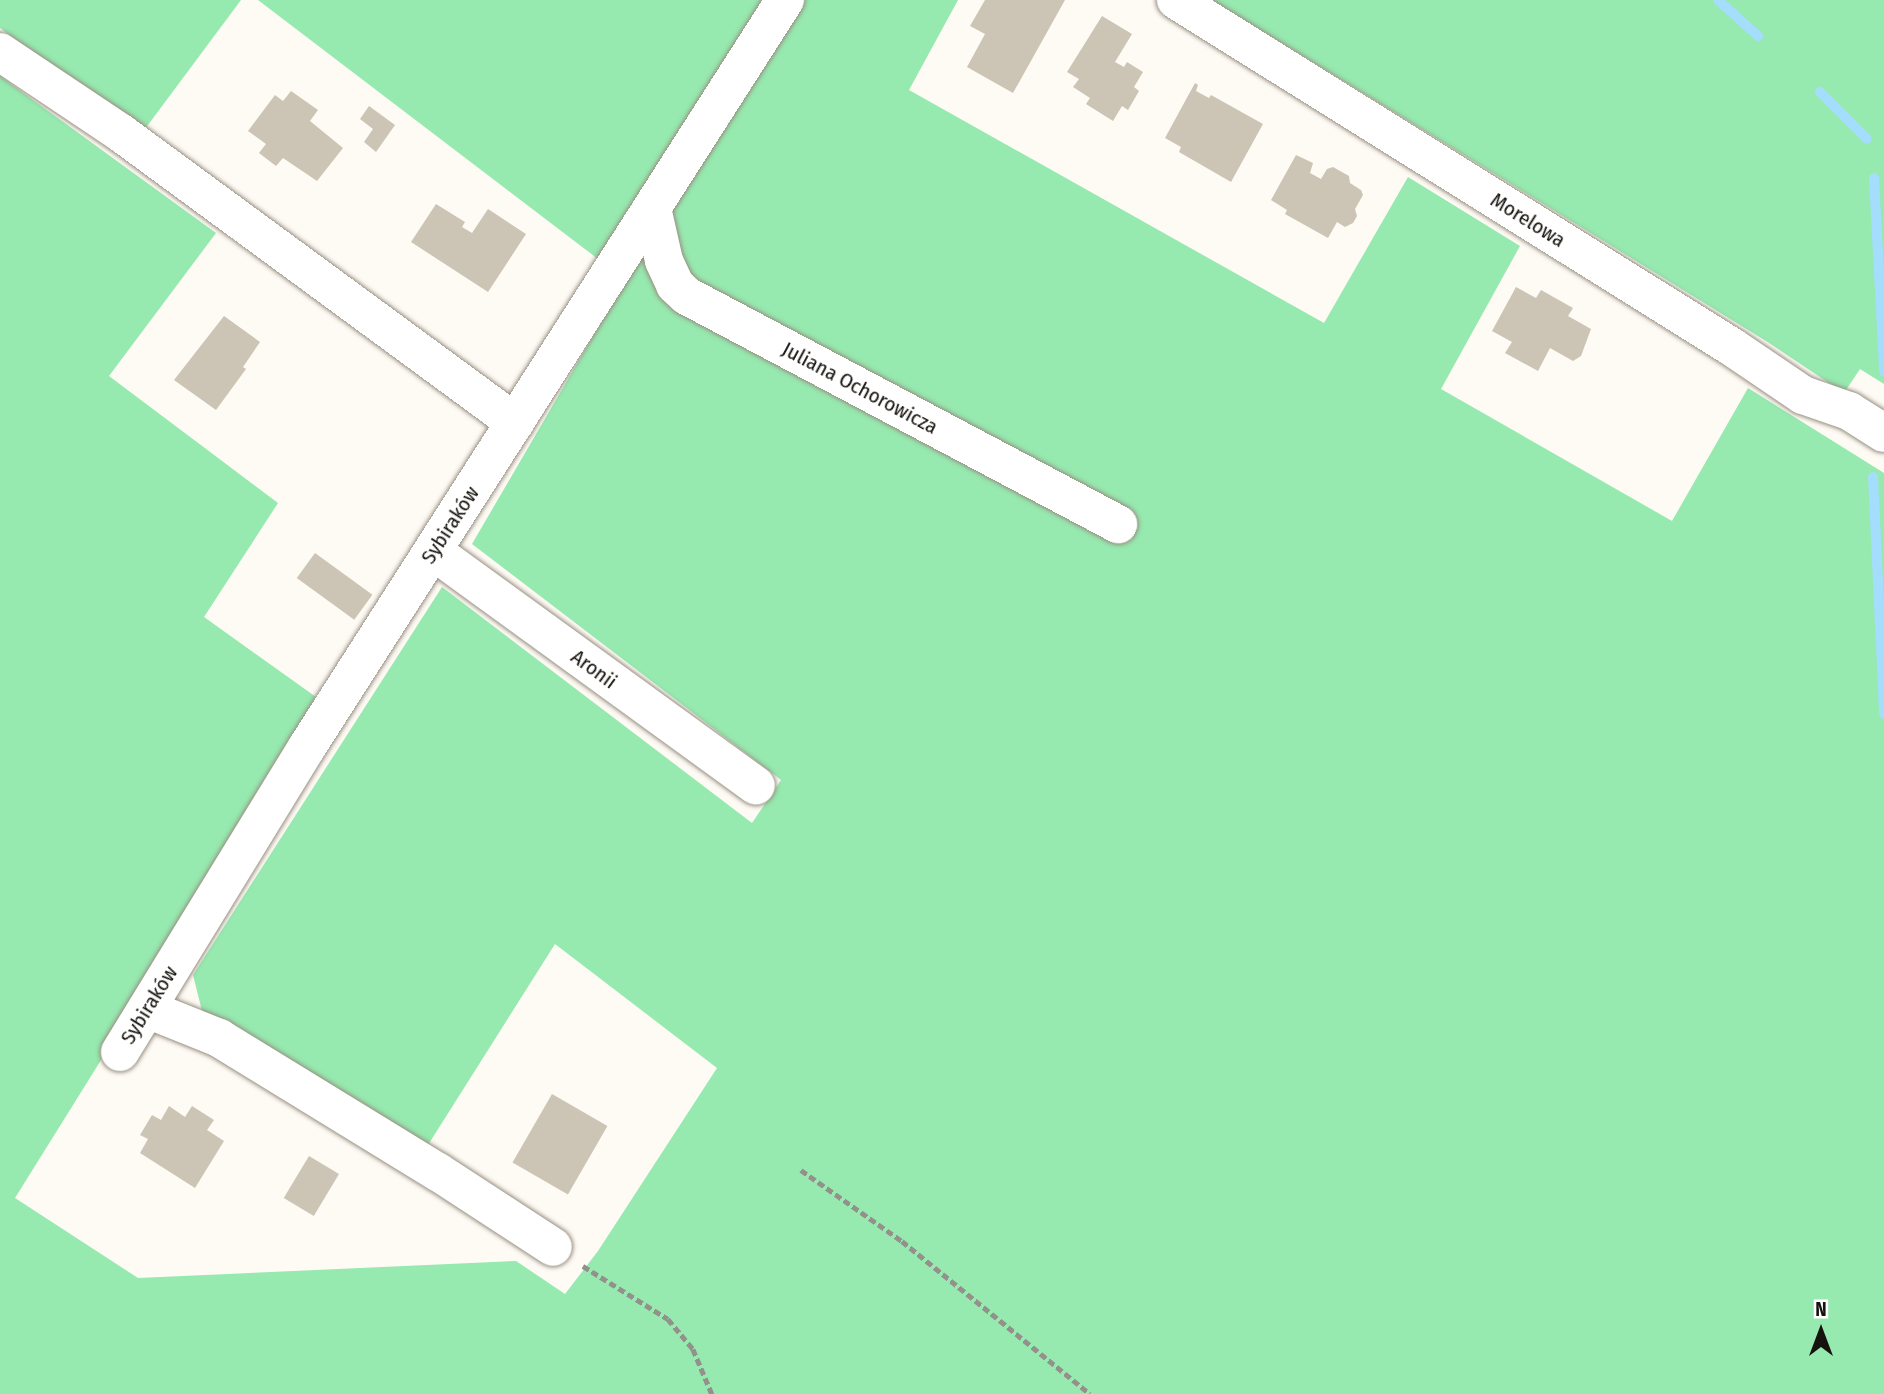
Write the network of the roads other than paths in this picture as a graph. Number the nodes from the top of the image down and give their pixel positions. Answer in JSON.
{"nodes":[{"id":1,"x":785,"y":0,"type":"edge"},
{"id":2,"x":1176,"y":0,"type":"edge"},
{"id":3,"x":0,"y":52,"type":"edge"},
{"id":4,"x":652,"y":208,"type":"junction"},
{"id":5,"x":515,"y":422,"type":"junction"},
{"id":6,"x":1884,"y":433,"type":"edge"},
{"id":7,"x":1118,"y":524,"type":"dead end"},
{"id":8,"x":433,"y":551,"type":"junction"},
{"id":9,"x":756,"y":786,"type":"dead end"},
{"id":10,"x":146,"y":1009,"type":"junction"},
{"id":11,"x":120,"y":1052,"type":"dead end"},
{"id":12,"x":553,"y":1247,"type":"road end"}],
"edges":[{"from":1,"to":4,"type":"street","name":"Sybiraków"},
{"from":2,"to":6,"type":"street","name":"Morelowa"},
{"from":3,"to":5,"type":"street"},
{"from":4,"to":5,"type":"street","name":"Sybiraków"},
{"from":4,"to":7,"type":"street","name":"Juliana Ochorowicza"},
{"from":5,"to":8,"type":"street","name":"Sybiraków"},
{"from":8,"to":9,"type":"street","name":"Aronii"},
{"from":8,"to":10,"type":"street","name":"Sybiraków"},
{"from":10,"to":11,"type":"street","name":"Sybiraków"},
{"from":10,"to":12,"type":"street"}]}
